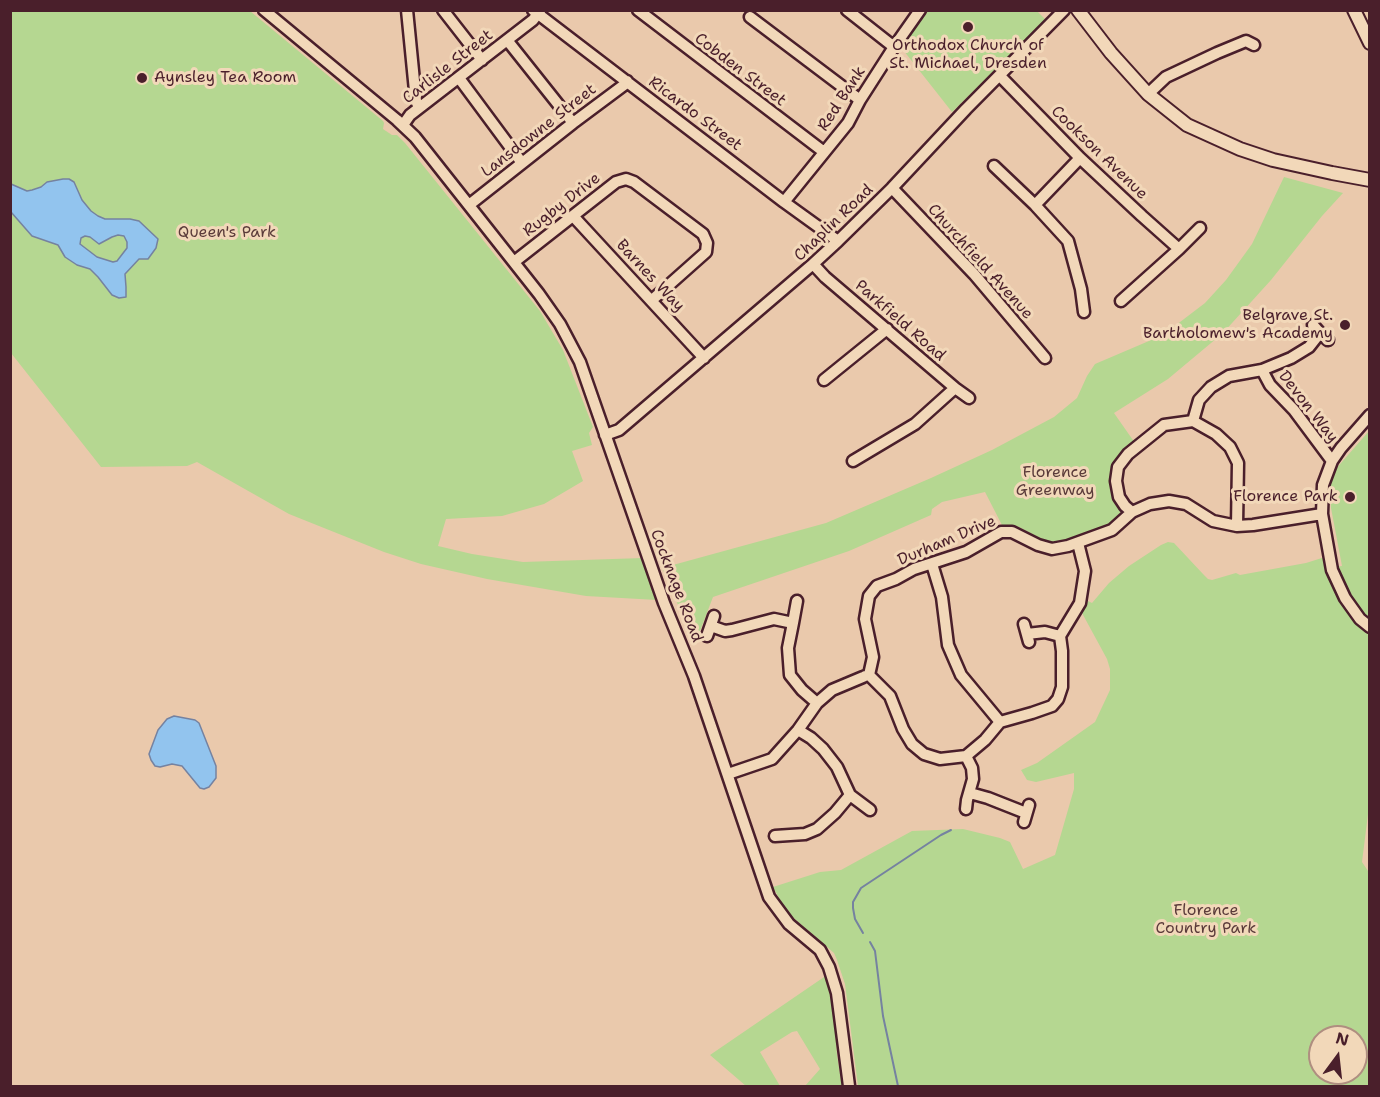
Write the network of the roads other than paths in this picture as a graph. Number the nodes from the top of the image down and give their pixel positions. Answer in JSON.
{"nodes":[{"id":1,"x":264,"y":10,"type":"edge"},
{"id":2,"x":407,"y":10,"type":"edge"},
{"id":3,"x":443,"y":10,"type":"edge"},
{"id":4,"x":638,"y":10,"type":"edge"},
{"id":5,"x":847,"y":10,"type":"edge"},
{"id":6,"x":920,"y":10,"type":"edge"},
{"id":7,"x":1064,"y":10,"type":"edge"},
{"id":8,"x":1078,"y":10,"type":"edge"},
{"id":9,"x":1354,"y":10,"type":"edge"},
{"id":10,"x":537,"y":12,"type":"edge"},
{"id":11,"x":752,"y":24,"type":"dead end"},
{"id":12,"x":507,"y":40,"type":"junction"},
{"id":13,"x":1370,"y":43,"type":"edge"},
{"id":14,"x":1254,"y":45,"type":"dead end"},
{"id":15,"x":894,"y":47,"type":"junction"},
{"id":16,"x":482,"y":60,"type":"junction"},
{"id":17,"x":1000,"y":76,"type":"junction"},
{"id":18,"x":459,"y":78,"type":"junction"},
{"id":19,"x":627,"y":81,"type":"junction"},
{"id":20,"x":1148,"y":94,"type":"junction"},
{"id":21,"x":860,"y":100,"type":"junction"},
{"id":22,"x":419,"y":107,"type":"junction"},
{"id":23,"x":573,"y":123,"type":"junction"},
{"id":24,"x":403,"y":125,"type":"junction"},
{"id":25,"x":824,"y":152,"type":"junction"},
{"id":26,"x":1080,"y":158,"type":"junction"},
{"id":27,"x":522,"y":163,"type":"junction"},
{"id":28,"x":994,"y":166,"type":"dead end"},
{"id":29,"x":1370,"y":180,"type":"edge"},
{"id":30,"x":892,"y":188,"type":"junction"},
{"id":31,"x":784,"y":202,"type":"junction"},
{"id":32,"x":470,"y":205,"type":"junction"},
{"id":33,"x":1035,"y":205,"type":"junction"},
{"id":34,"x":573,"y":216,"type":"junction"},
{"id":35,"x":1199,"y":234,"type":"dead end"},
{"id":36,"x":838,"y":241,"type":"junction"},
{"id":37,"x":1179,"y":249,"type":"junction"},
{"id":38,"x":514,"y":262,"type":"junction"},
{"id":39,"x":813,"y":264,"type":"junction"},
{"id":40,"x":652,"y":300,"type":"junction"},
{"id":41,"x":1121,"y":301,"type":"dead end"},
{"id":42,"x":1084,"y":312,"type":"dead end"},
{"id":43,"x":886,"y":329,"type":"junction"},
{"id":44,"x":1320,"y":333,"type":"dead end"},
{"id":45,"x":704,"y":358,"type":"junction"},
{"id":46,"x":1045,"y":358,"type":"dead end"},
{"id":47,"x":1262,"y":370,"type":"junction"},
{"id":48,"x":824,"y":380,"type":"dead end"},
{"id":49,"x":955,"y":388,"type":"junction"},
{"id":50,"x":969,"y":398,"type":"dead end"},
{"id":51,"x":1370,"y":415,"type":"edge"},
{"id":52,"x":1193,"y":422,"type":"junction"},
{"id":53,"x":605,"y":435,"type":"junction"},
{"id":54,"x":1332,"y":461,"type":"junction"},
{"id":55,"x":853,"y":462,"type":"dead end"},
{"id":56,"x":1132,"y":512,"type":"junction"},
{"id":57,"x":1322,"y":514,"type":"junction"},
{"id":58,"x":1238,"y":526,"type":"junction"},
{"id":59,"x":1078,"y":543,"type":"junction"},
{"id":60,"x":932,"y":564,"type":"junction"},
{"id":61,"x":797,"y":601,"type":"dead end"},
{"id":62,"x":793,"y":623,"type":"junction"},
{"id":63,"x":711,"y":626,"type":"dead end"},
{"id":64,"x":1370,"y":627,"type":"edge"},
{"id":65,"x":1027,"y":634,"type":"dead end"},
{"id":66,"x":1060,"y":636,"type":"junction"},
{"id":67,"x":866,"y":676,"type":"junction"},
{"id":68,"x":817,"y":703,"type":"junction"},
{"id":69,"x":1000,"y":722,"type":"junction"},
{"id":70,"x":798,"y":730,"type":"junction"},
{"id":71,"x":966,"y":756,"type":"junction"},
{"id":72,"x":728,"y":774,"type":"junction"},
{"id":73,"x":970,"y":793,"type":"junction"},
{"id":74,"x":850,"y":795,"type":"junction"},
{"id":75,"x":966,"y":809,"type":"dead end"},
{"id":76,"x":870,"y":810,"type":"dead end"},
{"id":77,"x":1026,"y":813,"type":"dead end"},
{"id":78,"x":780,"y":832,"type":"dead end"},
{"id":79,"x":849,"y":1086,"type":"edge"}],
"edges":[{"from":1,"to":24,"type":"street","name":"Cocknage Road"},
{"from":2,"to":22,"type":"street"},
{"from":3,"to":16,"type":"street"},
{"from":4,"to":25,"type":"street","name":"Cobden Street"},
{"from":5,"to":15,"type":"street"},
{"from":6,"to":15,"type":"street","name":"Red Bank"},
{"from":7,"to":17,"type":"street","name":"Chaplin Road"},
{"from":8,"to":20,"type":"main road"},
{"from":9,"to":13,"type":"main road"},
{"from":10,"to":12,"type":"street","name":"Carlisle Street"},
{"from":10,"to":19,"type":"street","name":"Ricardo Street"},
{"from":11,"to":21,"type":"street"},
{"from":12,"to":16,"type":"street","name":"Carlisle Street"},
{"from":12,"to":23,"type":"street"},
{"from":14,"to":20,"type":"street"},
{"from":15,"to":21,"type":"street","name":"Red Bank"},
{"from":16,"to":18,"type":"street","name":"Carlisle Street"},
{"from":17,"to":26,"type":"street","name":"Cookson Avenue"},
{"from":17,"to":30,"type":"street","name":"Chaplin Road"},
{"from":18,"to":22,"type":"street","name":"Carlisle Street"},
{"from":18,"to":27,"type":"street"},
{"from":19,"to":23,"type":"street","name":"Lansdowne Street"},
{"from":19,"to":31,"type":"street","name":"Ricardo Street"},
{"from":20,"to":29,"type":"main road"},
{"from":21,"to":25,"type":"street","name":"Red Bank"},
{"from":22,"to":24,"type":"street","name":"Carlisle Street"},
{"from":23,"to":27,"type":"street","name":"Lansdowne Street"},
{"from":24,"to":32,"type":"street","name":"Cocknage Road"},
{"from":25,"to":31,"type":"street","name":"Red Bank"},
{"from":26,"to":33,"type":"street"},
{"from":26,"to":37,"type":"street","name":"Cookson Avenue"},
{"from":27,"to":32,"type":"street","name":"Lansdowne Street"},
{"from":28,"to":33,"type":"street"},
{"from":30,"to":36,"type":"street","name":"Chaplin Road"},
{"from":30,"to":46,"type":"street","name":"Churchfield Avenue"},
{"from":31,"to":36,"type":"street","name":"Ricardo Street"},
{"from":32,"to":38,"type":"street","name":"Cocknage Road"},
{"from":33,"to":42,"type":"street"},
{"from":34,"to":38,"type":"street","name":"Rugby Drive"},
{"from":34,"to":40,"type":"street","name":"Barnes Way"},
{"from":34,"to":40,"type":"street","name":"Rugby Drive"},
{"from":35,"to":37,"type":"street"},
{"from":36,"to":39,"type":"street","name":"Chaplin Road"},
{"from":37,"to":41,"type":"street"},
{"from":38,"to":53,"type":"street","name":"Cocknage Road"},
{"from":39,"to":43,"type":"street","name":"Parkfield Road"},
{"from":39,"to":45,"type":"street","name":"Chaplin Road"},
{"from":40,"to":45,"type":"street","name":"Barnes Way"},
{"from":43,"to":48,"type":"street"},
{"from":43,"to":49,"type":"street","name":"Parkfield Road"},
{"from":44,"to":47,"type":"street"},
{"from":45,"to":53,"type":"street","name":"Chaplin Road"},
{"from":47,"to":52,"type":"street"},
{"from":47,"to":54,"type":"street","name":"Devon Way"},
{"from":49,"to":50,"type":"street","name":"Parkfield Road"},
{"from":49,"to":55,"type":"street"},
{"from":51,"to":54,"type":"street"},
{"from":52,"to":56,"type":"street"},
{"from":52,"to":58,"type":"street"},
{"from":53,"to":72,"type":"street","name":"Cocknage Road"},
{"from":54,"to":57,"type":"street"},
{"from":56,"to":58,"type":"street","name":"Durham Drive"},
{"from":56,"to":59,"type":"street","name":"Durham Drive"},
{"from":57,"to":58,"type":"street","name":"Durham Drive"},
{"from":57,"to":64,"type":"street"},
{"from":59,"to":60,"type":"street","name":"Durham Drive"},
{"from":59,"to":66,"type":"street"},
{"from":60,"to":67,"type":"street","name":"Durham Drive"},
{"from":60,"to":69,"type":"street"},
{"from":61,"to":62,"type":"street"},
{"from":62,"to":63,"type":"street"},
{"from":62,"to":68,"type":"street"},
{"from":65,"to":66,"type":"street"},
{"from":66,"to":69,"type":"street"},
{"from":67,"to":68,"type":"street"},
{"from":67,"to":71,"type":"street"},
{"from":68,"to":70,"type":"street"},
{"from":69,"to":71,"type":"street"},
{"from":70,"to":72,"type":"street"},
{"from":70,"to":74,"type":"street"},
{"from":71,"to":73,"type":"street"},
{"from":72,"to":79,"type":"street","name":"Cocknage Road"},
{"from":73,"to":75,"type":"street"},
{"from":73,"to":77,"type":"street"},
{"from":74,"to":76,"type":"street"},
{"from":74,"to":78,"type":"street"}]}
